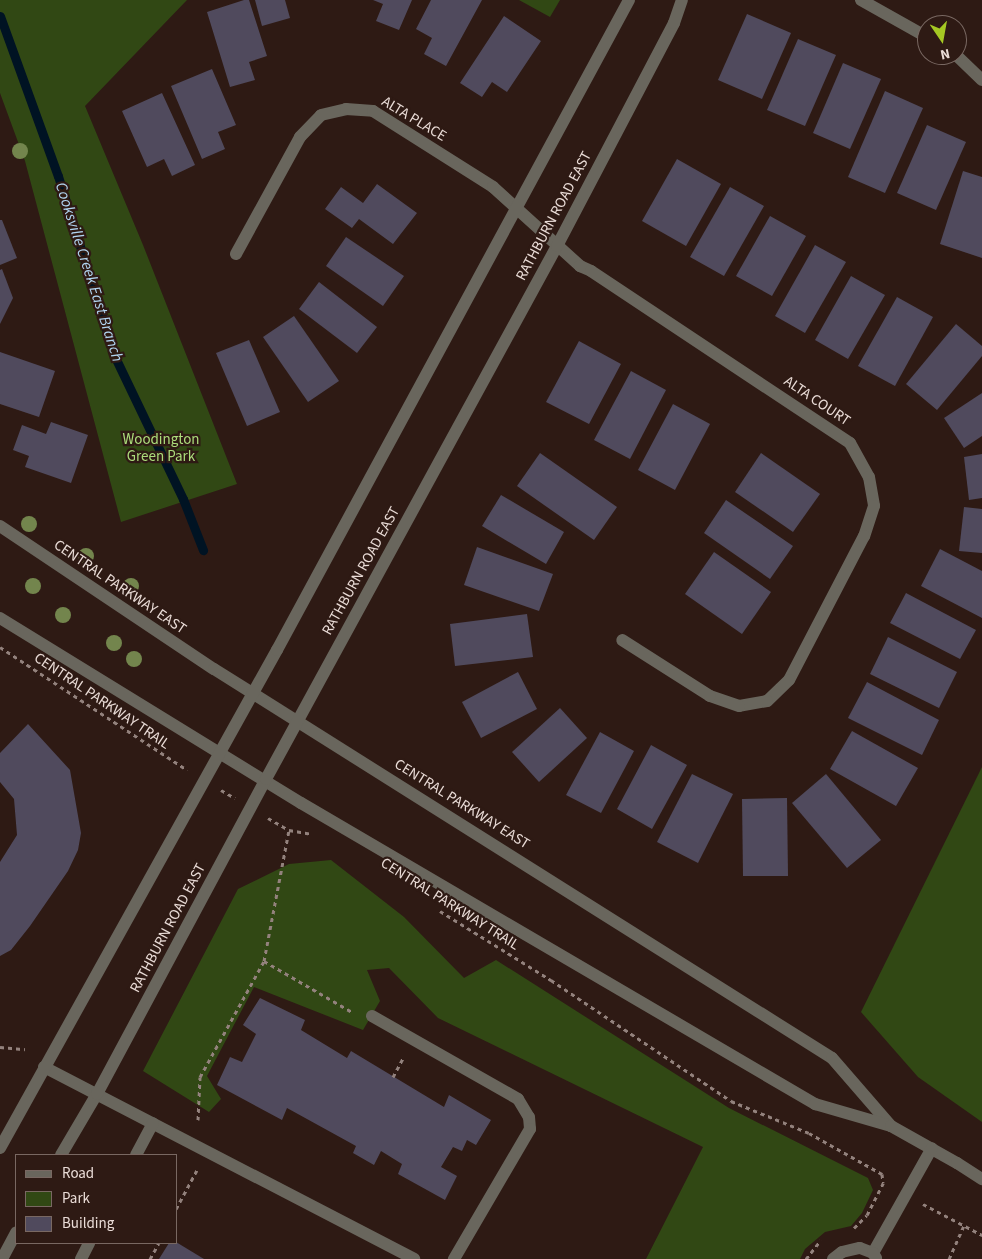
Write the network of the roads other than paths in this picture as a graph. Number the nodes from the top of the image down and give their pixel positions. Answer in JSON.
{"nodes":[{"id":1,"x":629,"y":0,"type":"edge"},
{"id":2,"x":682,"y":0,"type":"edge"},
{"id":3,"x":861,"y":0,"type":"edge"},
{"id":4,"x":917,"y":31,"type":"edge"},
{"id":5,"x":966,"y":65,"type":"edge"},
{"id":6,"x":982,"y":80,"type":"edge"},
{"id":7,"x":517,"y":210,"type":"junction"},
{"id":8,"x":557,"y":246,"type":"junction"},
{"id":9,"x":236,"y":254,"type":"dead end"},
{"id":10,"x":0,"y":526,"type":"edge"},
{"id":11,"x":0,"y":618,"type":"edge"},
{"id":12,"x":622,"y":640,"type":"dead end"},
{"id":13,"x":253,"y":693,"type":"junction"},
{"id":14,"x":297,"y":722,"type":"junction"},
{"id":15,"x":219,"y":752,"type":"junction"},
{"id":16,"x":266,"y":779,"type":"junction"},
{"id":17,"x":372,"y":1016,"type":"road end"},
{"id":18,"x":44,"y":1067,"type":"junction"},
{"id":19,"x":97,"y":1094,"type":"junction"},
{"id":20,"x":153,"y":1123,"type":"junction"},
{"id":21,"x":891,"y":1126,"type":"junction"},
{"id":22,"x":0,"y":1148,"type":"edge"},
{"id":23,"x":932,"y":1148,"type":"junction"},
{"id":24,"x":63,"y":1154,"type":"edge"},
{"id":25,"x":137,"y":1154,"type":"edge"},
{"id":26,"x":982,"y":1179,"type":"edge"},
{"id":27,"x":15,"y":1235,"type":"edge"},
{"id":28,"x":88,"y":1244,"type":"edge"},
{"id":29,"x":875,"y":1256,"type":"edge"},
{"id":30,"x":2,"y":1259,"type":"edge"},
{"id":31,"x":81,"y":1259,"type":"edge"},
{"id":32,"x":414,"y":1259,"type":"edge"},
{"id":33,"x":454,"y":1259,"type":"edge"},
{"id":34,"x":833,"y":1259,"type":"edge"}],
"edges":[{"from":1,"to":7,"type":"street"},
{"from":2,"to":8,"type":"street","name":"RATHBURN ROAD EAST"},
{"from":3,"to":4,"type":"street"},
{"from":5,"to":6,"type":"street"},
{"from":7,"to":8,"type":"street","name":"ALTA COURT"},
{"from":7,"to":9,"type":"street","name":"ALTA PLACE"},
{"from":7,"to":13,"type":"street"},
{"from":8,"to":12,"type":"street","name":"ALTA COURT"},
{"from":8,"to":14,"type":"street","name":"RATHBURN ROAD EAST"},
{"from":10,"to":13,"type":"street","name":"CENTRAL PARKWAY EAST"},
{"from":11,"to":15,"type":"street","name":"CENTRAL PARKWAY EAST"},
{"from":13,"to":14,"type":"street","name":"CENTRAL PARKWAY EAST"},
{"from":13,"to":15,"type":"street"},
{"from":14,"to":16,"type":"street","name":"RATHBURN ROAD EAST"},
{"from":14,"to":21,"type":"street","name":"CENTRAL PARKWAY EAST"},
{"from":15,"to":16,"type":"street","name":"CENTRAL PARKWAY EAST"},
{"from":15,"to":18,"type":"street"},
{"from":16,"to":19,"type":"street","name":"RATHBURN ROAD EAST"},
{"from":16,"to":21,"type":"street","name":"CENTRAL PARKWAY EAST"},
{"from":17,"to":33,"type":"street"},
{"from":18,"to":19,"type":"street"},
{"from":18,"to":22,"type":"street"},
{"from":19,"to":20,"type":"street"},
{"from":19,"to":24,"type":"street","name":"RATHBURN ROAD EAST"},
{"from":20,"to":25,"type":"street"},
{"from":20,"to":32,"type":"street"},
{"from":21,"to":23,"type":"street","name":"CENTRAL PARKWAY EAST"},
{"from":23,"to":26,"type":"street","name":"CENTRAL PARKWAY EAST"},
{"from":23,"to":29,"type":"street"},
{"from":27,"to":30,"type":"street"},
{"from":28,"to":31,"type":"street"},
{"from":29,"to":34,"type":"street"}]}
